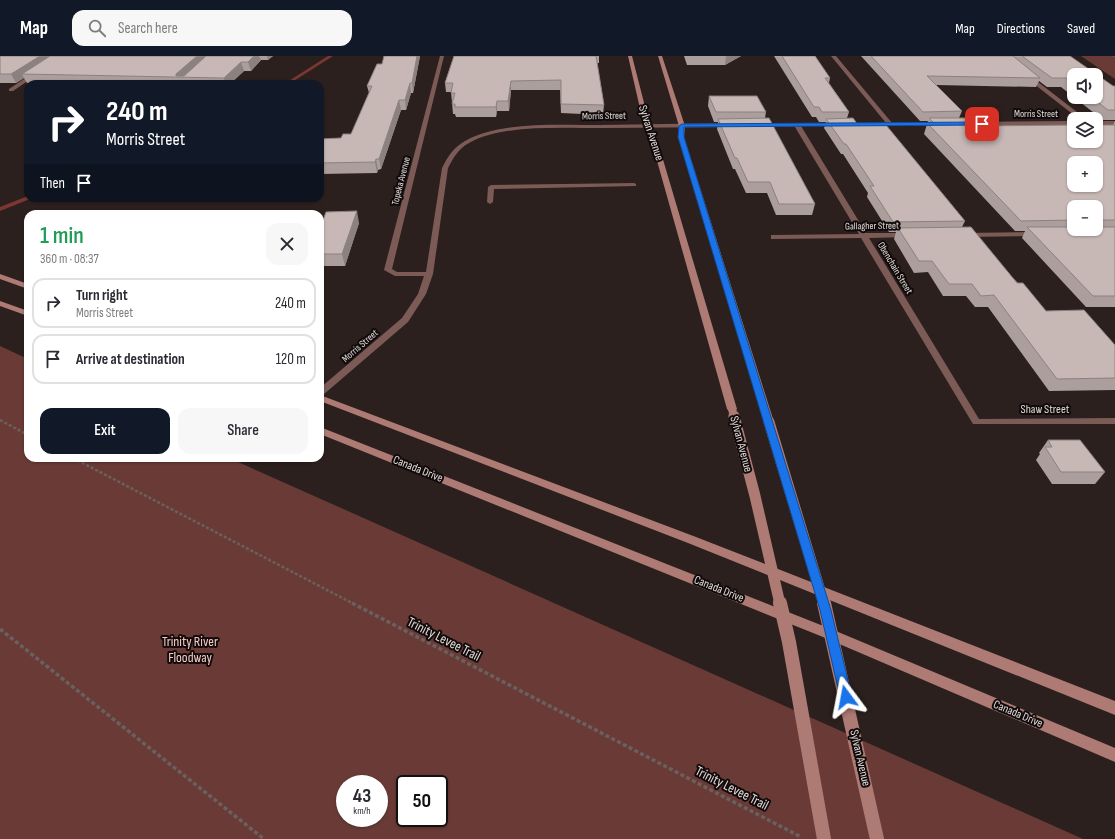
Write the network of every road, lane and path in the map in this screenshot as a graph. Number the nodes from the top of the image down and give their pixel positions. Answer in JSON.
{"nodes":[{"id":1,"x":442,"y":56,"type":"edge"},
{"id":2,"x":630,"y":56,"type":"edge"},
{"id":3,"x":660,"y":56,"type":"edge"},
{"id":4,"x":833,"y":56,"type":"edge"},
{"id":5,"x":1112,"y":56,"type":"edge"},
{"id":6,"x":1115,"y":57,"type":"edge"},
{"id":7,"x":44,"y":69,"type":"edge"},
{"id":8,"x":1020,"y":70,"type":"edge"},
{"id":9,"x":27,"y":80,"type":"edge"},
{"id":10,"x":24,"y":82,"type":"edge"},
{"id":11,"x":11,"y":90,"type":"dead end"},
{"id":12,"x":1074,"y":112,"type":"edge"},
{"id":13,"x":1067,"y":123,"type":"edge"},
{"id":14,"x":1103,"y":123,"type":"edge"},
{"id":15,"x":1115,"y":123,"type":"edge"},
{"id":16,"x":890,"y":124,"type":"junction"},
{"id":17,"x":736,"y":125,"type":"edge"},
{"id":18,"x":751,"y":125,"type":"edge"},
{"id":19,"x":797,"y":125,"type":"junction"},
{"id":20,"x":647,"y":126,"type":"junction"},
{"id":21,"x":682,"y":126,"type":"junction"},
{"id":22,"x":634,"y":185,"type":"dead end"},
{"id":23,"x":490,"y":202,"type":"dead end"},
{"id":24,"x":1044,"y":234,"type":"edge"},
{"id":25,"x":919,"y":235,"type":"edge"},
{"id":26,"x":958,"y":235,"type":"edge"},
{"id":27,"x":864,"y":236,"type":"junction"},
{"id":28,"x":774,"y":237,"type":"dead end"},
{"id":29,"x":429,"y":274,"type":"junction"},
{"id":30,"x":0,"y":276,"type":"edge"},
{"id":31,"x":24,"y":285,"type":"edge"},
{"id":32,"x":0,"y":303,"type":"edge"},
{"id":33,"x":24,"y":312,"type":"edge"},
{"id":34,"x":324,"y":390,"type":"edge"},
{"id":35,"x":324,"y":400,"type":"edge"},
{"id":36,"x":0,"y":420,"type":"edge"},
{"id":37,"x":1115,"y":421,"type":"edge"},
{"id":38,"x":976,"y":422,"type":"joint"},
{"id":39,"x":324,"y":432,"type":"edge"},
{"id":40,"x":24,"y":433,"type":"edge"},
{"id":41,"x":81,"y":462,"type":"edge"},
{"id":42,"x":0,"y":629,"type":"edge"},
{"id":43,"x":1115,"y":708,"type":"edge"},
{"id":44,"x":1115,"y":755,"type":"edge"},
{"id":45,"x":264,"y":839,"type":"edge"},
{"id":46,"x":805,"y":839,"type":"edge"},
{"id":47,"x":824,"y":839,"type":"edge"},
{"id":48,"x":877,"y":839,"type":"edge"}],
"edges":[{"from":1,"to":29,"type":"street","name":"Topeka Avenue"},
{"from":2,"to":20,"type":"main road","name":"Sylvan Avenue"},
{"from":3,"to":21,"type":"main road","name":"Sylvan Avenue"},
{"from":4,"to":16,"type":"street"},
{"from":5,"to":6,"type":"path"},
{"from":7,"to":9,"type":"street"},
{"from":8,"to":12,"type":"street"},
{"from":10,"to":11,"type":"street"},
{"from":13,"to":16,"type":"street","name":"Morris Street"},
{"from":14,"to":15,"type":"street"},
{"from":16,"to":19,"type":"street","name":"Morris Street"},
{"from":17,"to":21,"type":"street","name":"Morris Street"},
{"from":18,"to":19,"type":"street","name":"Morris Street"},
{"from":19,"to":27,"type":"street","name":"Obenchain Street"},
{"from":20,"to":21,"type":"street","name":"Morris Street"},
{"from":20,"to":29,"type":"street","name":"Morris Street"},
{"from":20,"to":47,"type":"main road","name":"Sylvan Avenue","bridge":true},
{"from":21,"to":48,"type":"main road","name":"Sylvan Avenue","bridge":true},
{"from":22,"to":23,"type":"street"},
{"from":24,"to":26,"type":"street"},
{"from":25,"to":27,"type":"street","name":"Gallagher Street"},
{"from":27,"to":28,"type":"street","name":"Gallagher Street"},
{"from":27,"to":38,"type":"street","name":"Obenchain Street"},
{"from":29,"to":34,"type":"street","name":"Morris Street"},
{"from":30,"to":31,"type":"main road"},
{"from":32,"to":33,"type":"main road"},
{"from":35,"to":43,"type":"main road"},
{"from":36,"to":40,"type":"path"},
{"from":37,"to":38,"type":"street","name":"Shaw Street"},
{"from":39,"to":44,"type":"main road","name":"Canada Drive"},
{"from":41,"to":46,"type":"path","name":"Trinity Levee Trail"},
{"from":42,"to":45,"type":"path"}]}
